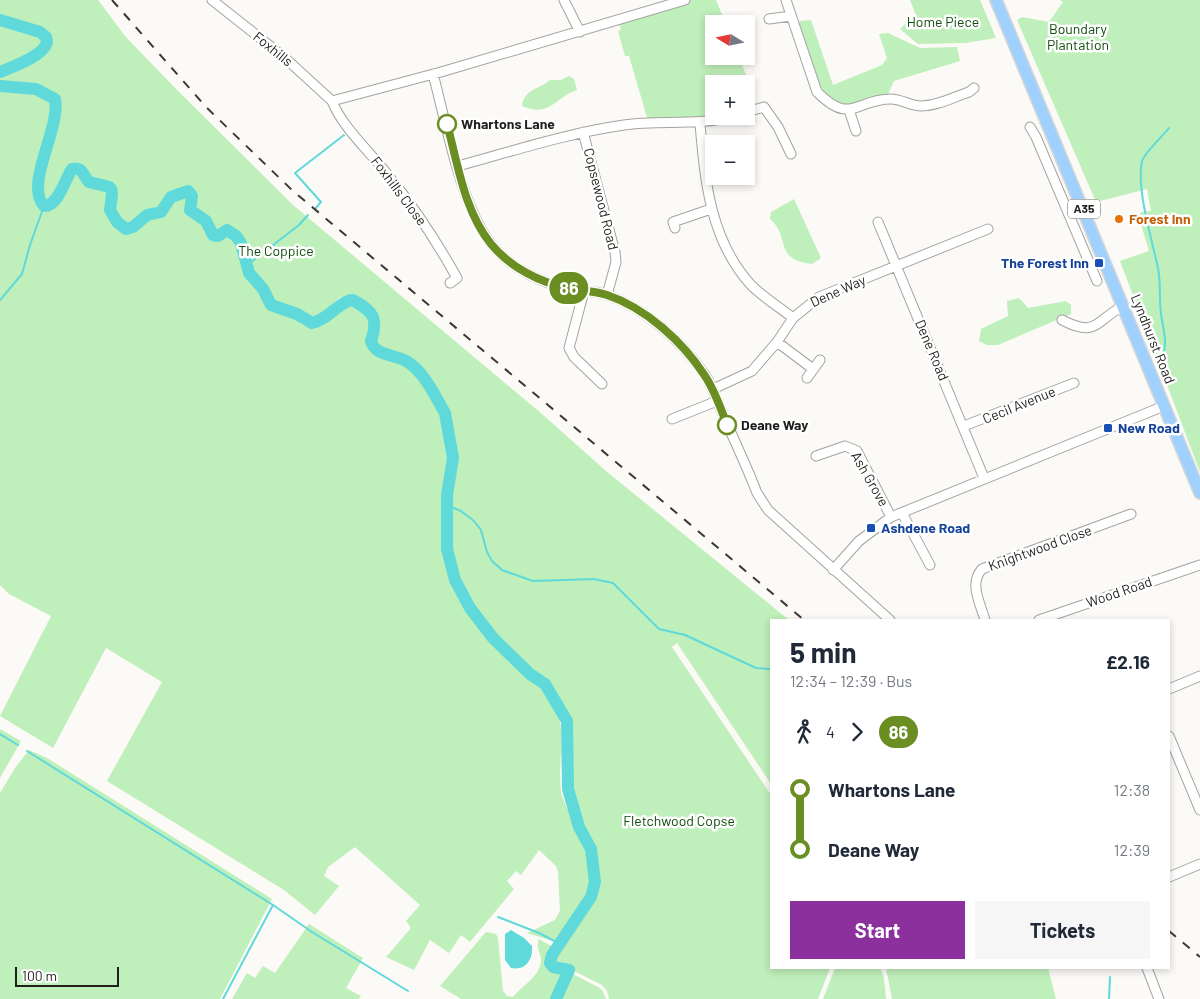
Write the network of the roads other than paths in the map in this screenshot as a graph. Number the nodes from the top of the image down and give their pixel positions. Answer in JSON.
{"nodes":[{"id":1,"x":212,"y":0,"type":"edge"},
{"id":2,"x":564,"y":0,"type":"edge"},
{"id":3,"x":685,"y":0,"type":"edge"},
{"id":4,"x":786,"y":0,"type":"edge"},
{"id":5,"x":996,"y":0,"type":"edge"},
{"id":6,"x":791,"y":16,"type":"junction"},
{"id":7,"x":769,"y":19,"type":"dead end"},
{"id":8,"x":580,"y":32,"type":"junction"},
{"id":9,"x":433,"y":74,"type":"junction"},
{"id":10,"x":974,"y":88,"type":"dead end"},
{"id":11,"x":332,"y":101,"type":"junction"},
{"id":12,"x":755,"y":110,"type":"edge"},
{"id":13,"x":849,"y":110,"type":"junction"},
{"id":14,"x":705,"y":123,"type":"edge"},
{"id":15,"x":700,"y":124,"type":"junction"},
{"id":16,"x":1030,"y":127,"type":"dead end"},
{"id":17,"x":856,"y":131,"type":"dead end"},
{"id":18,"x":583,"y":132,"type":"junction"},
{"id":19,"x":791,"y":154,"type":"dead end"},
{"id":20,"x":458,"y":166,"type":"junction"},
{"id":21,"x":1078,"y":195,"type":"junction"},
{"id":22,"x":1064,"y":202,"type":"junction"},
{"id":23,"x":711,"y":209,"type":"junction"},
{"id":24,"x":673,"y":222,"type":"dead end"},
{"id":25,"x":878,"y":222,"type":"dead end"},
{"id":26,"x":988,"y":229,"type":"dead end"},
{"id":27,"x":896,"y":266,"type":"junction"},
{"id":28,"x":1097,"y":281,"type":"dead end"},
{"id":29,"x":450,"y":283,"type":"dead end"},
{"id":30,"x":584,"y":291,"type":"junction"},
{"id":31,"x":607,"y":295,"type":"junction"},
{"id":32,"x":1123,"y":306,"type":"junction"},
{"id":33,"x":793,"y":318,"type":"junction"},
{"id":34,"x":1062,"y":320,"type":"dead end"},
{"id":35,"x":777,"y":342,"type":"junction"},
{"id":36,"x":820,"y":360,"type":"dead end"},
{"id":37,"x":814,"y":369,"type":"junction"},
{"id":38,"x":807,"y":378,"type":"dead end"},
{"id":39,"x":1074,"y":383,"type":"dead end"},
{"id":40,"x":602,"y":384,"type":"dead end"},
{"id":41,"x":712,"y":389,"type":"junction"},
{"id":42,"x":717,"y":401,"type":"junction"},
{"id":43,"x":1164,"y":406,"type":"junction"},
{"id":44,"x":672,"y":418,"type":"dead end"},
{"id":45,"x":964,"y":426,"type":"junction"},
{"id":46,"x":816,"y":456,"type":"dead end"},
{"id":47,"x":984,"y":478,"type":"junction"},
{"id":48,"x":1200,"y":493,"type":"edge"},
{"id":49,"x":902,"y":513,"type":"junction"},
{"id":50,"x":1131,"y":514,"type":"dead end"},
{"id":51,"x":892,"y":517,"type":"junction"},
{"id":52,"x":930,"y":565,"type":"dead end"},
{"id":53,"x":1200,"y":565,"type":"edge"},
{"id":54,"x":833,"y":570,"type":"junction"},
{"id":55,"x":889,"y":619,"type":"edge"},
{"id":56,"x":985,"y":619,"type":"edge"},
{"id":57,"x":1041,"y":619,"type":"edge"},
{"id":58,"x":1200,"y":676,"type":"edge"},
{"id":59,"x":1170,"y":689,"type":"edge"},
{"id":60,"x":1170,"y":738,"type":"edge"},
{"id":61,"x":1200,"y":810,"type":"edge"},
{"id":62,"x":1200,"y":864,"type":"edge"},
{"id":63,"x":1170,"y":877,"type":"edge"},
{"id":64,"x":1147,"y":969,"type":"edge"},
{"id":65,"x":1159,"y":999,"type":"edge"}],
"edges":[{"from":1,"to":11,"type":"street","name":"Foxhills"},
{"from":2,"to":8,"type":"street"},
{"from":3,"to":8,"type":"street"},
{"from":4,"to":6,"type":"street"},
{"from":5,"to":21,"type":"main road","name":"Lyndhurst Road","number":"A35"},
{"from":6,"to":7,"type":"street"},
{"from":6,"to":13,"type":"street"},
{"from":8,"to":9,"type":"street"},
{"from":9,"to":11,"type":"street"},
{"from":9,"to":20,"type":"street"},
{"from":10,"to":13,"type":"street"},
{"from":11,"to":29,"type":"street","name":"Foxhills Close"},
{"from":12,"to":19,"type":"street"},
{"from":13,"to":17,"type":"street"},
{"from":14,"to":15,"type":"street"},
{"from":15,"to":18,"type":"street"},
{"from":15,"to":23,"type":"street"},
{"from":16,"to":22,"type":"street"},
{"from":18,"to":20,"type":"street"},
{"from":18,"to":31,"type":"street","name":"Copsewood Road"},
{"from":20,"to":30,"type":"street"},
{"from":21,"to":22,"type":"street"},
{"from":21,"to":32,"type":"main road","name":"Lyndhurst Road","number":"A35"},
{"from":22,"to":28,"type":"street"},
{"from":23,"to":24,"type":"street"},
{"from":23,"to":33,"type":"street"},
{"from":25,"to":27,"type":"street","name":"Dene Road"},
{"from":26,"to":27,"type":"street","name":"Dene Way"},
{"from":27,"to":33,"type":"street","name":"Dene Way"},
{"from":27,"to":45,"type":"street","name":"Dene Road"},
{"from":30,"to":31,"type":"street"},
{"from":30,"to":40,"type":"street"},
{"from":31,"to":41,"type":"street"},
{"from":32,"to":34,"type":"street"},
{"from":32,"to":43,"type":"main road","name":"Lyndhurst Road","number":"A35"},
{"from":33,"to":35,"type":"street","name":"Dene Way"},
{"from":35,"to":37,"type":"street"},
{"from":35,"to":41,"type":"street","name":"Dene Way"},
{"from":36,"to":37,"type":"street"},
{"from":37,"to":38,"type":"street"},
{"from":39,"to":45,"type":"street","name":"Cecil Avenue"},
{"from":41,"to":42,"type":"street"},
{"from":42,"to":44,"type":"street"},
{"from":42,"to":54,"type":"street"},
{"from":43,"to":47,"type":"street"},
{"from":43,"to":48,"type":"main road","name":"Lyndhurst Road","number":"A35"},
{"from":45,"to":47,"type":"street","name":"Dene Road"},
{"from":46,"to":51,"type":"street","name":"Ash Grove"},
{"from":47,"to":49,"type":"street"},
{"from":49,"to":51,"type":"street"},
{"from":49,"to":52,"type":"street"},
{"from":50,"to":56,"type":"street","name":"Knightwood Close"},
{"from":51,"to":54,"type":"street"},
{"from":53,"to":57,"type":"street","name":"Wood Road"},
{"from":54,"to":55,"type":"street"},
{"from":58,"to":59,"type":"street"},
{"from":60,"to":61,"type":"street"},
{"from":62,"to":63,"type":"street"},
{"from":64,"to":65,"type":"street"}]}
